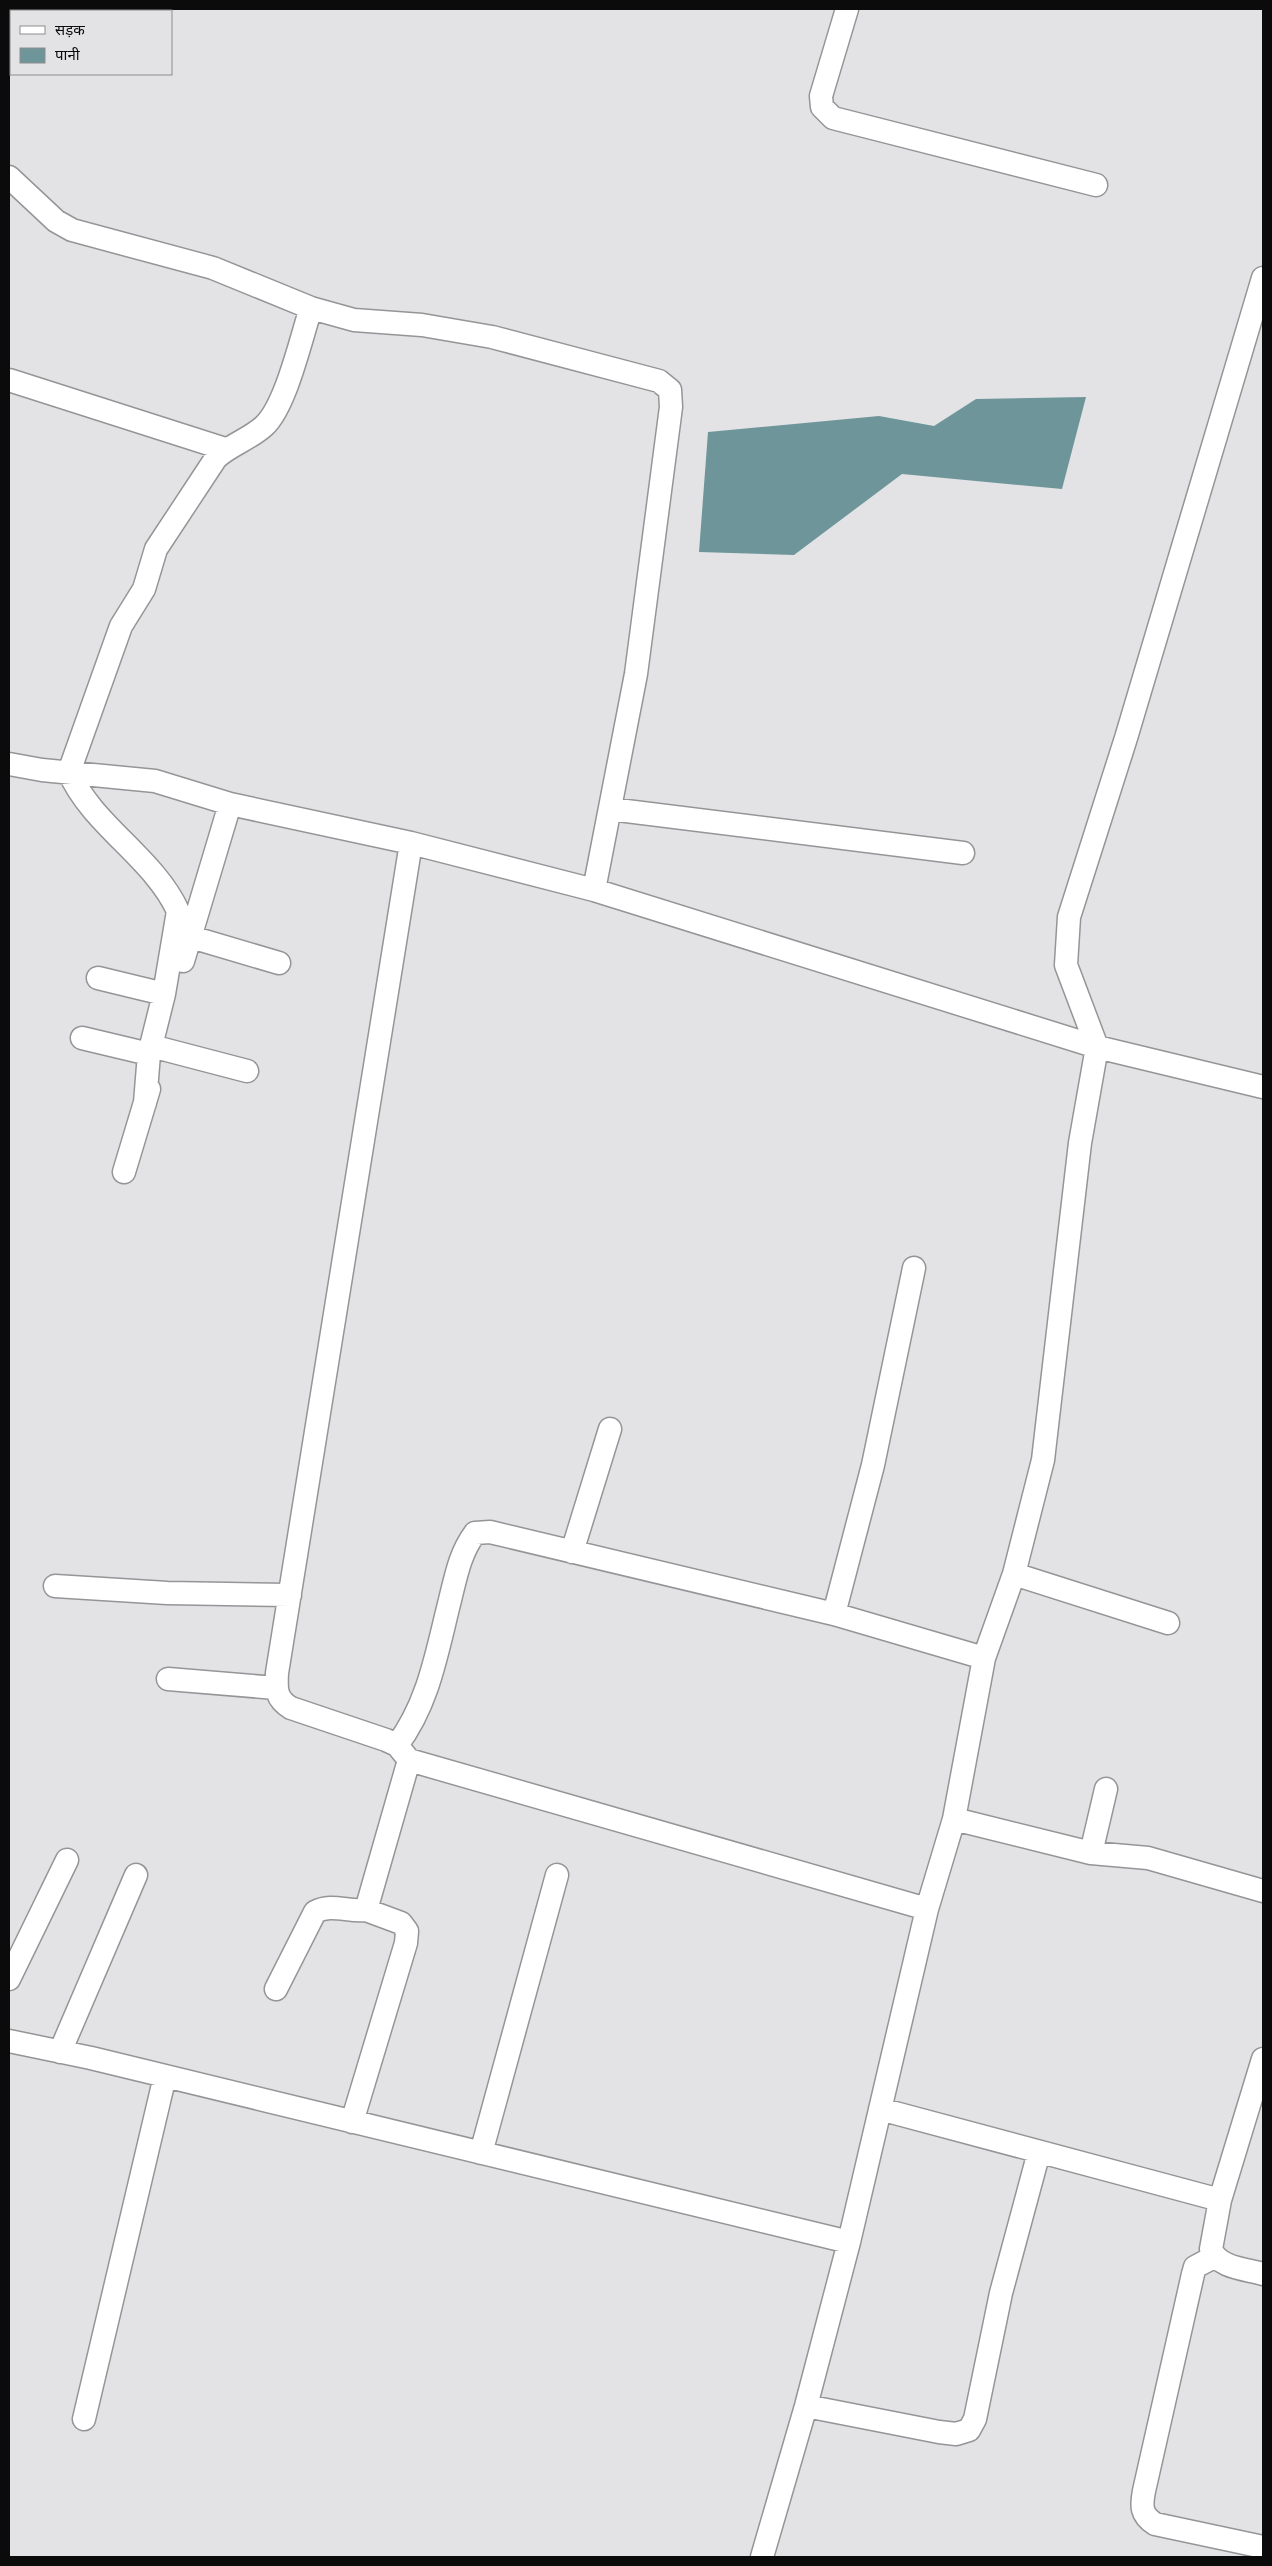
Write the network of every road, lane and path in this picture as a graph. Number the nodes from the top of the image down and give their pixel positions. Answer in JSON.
{"nodes":[{"id":1,"x":847,"y":9,"type":"edge"},
{"id":2,"x":9,"y":177,"type":"edge"},
{"id":3,"x":1096,"y":185,"type":"dead end"},
{"id":4,"x":1263,"y":278,"type":"edge"},
{"id":5,"x":311,"y":308,"type":"junction"},
{"id":6,"x":1256,"y":327,"type":"edge"},
{"id":7,"x":9,"y":380,"type":"edge"},
{"id":8,"x":225,"y":449,"type":"junction"},
{"id":9,"x":9,"y":764,"type":"edge"},
{"id":10,"x":69,"y":772,"type":"junction"},
{"id":11,"x":230,"y":804,"type":"junction"},
{"id":12,"x":610,"y":809,"type":"junction"},
{"id":13,"x":411,"y":843,"type":"junction"},
{"id":14,"x":963,"y":853,"type":"dead end"},
{"id":15,"x":594,"y":890,"type":"junction"},
{"id":16,"x":191,"y":937,"type":"junction"},
{"id":17,"x":280,"y":963,"type":"dead end"},
{"id":18,"x":98,"y":978,"type":"dead end"},
{"id":19,"x":164,"y":994,"type":"junction"},
{"id":20,"x":82,"y":1038,"type":"dead end"},
{"id":21,"x":1097,"y":1047,"type":"junction"},
{"id":22,"x":154,"y":1051,"type":"junction"},
{"id":23,"x":248,"y":1071,"type":"dead end"},
{"id":24,"x":1263,"y":1088,"type":"edge"},
{"id":25,"x":124,"y":1172,"type":"dead end"},
{"id":26,"x":914,"y":1268,"type":"dead end"},
{"id":27,"x":610,"y":1430,"type":"dead end"},
{"id":28,"x":572,"y":1552,"type":"junction"},
{"id":29,"x":1014,"y":1574,"type":"junction"},
{"id":30,"x":55,"y":1586,"type":"dead end"},
{"id":31,"x":290,"y":1596,"type":"junction"},
{"id":32,"x":834,"y":1614,"type":"junction"},
{"id":33,"x":1168,"y":1623,"type":"dead end"},
{"id":34,"x":984,"y":1658,"type":"junction"},
{"id":35,"x":168,"y":1679,"type":"dead end"},
{"id":36,"x":276,"y":1688,"type":"junction"},
{"id":37,"x":403,"y":1753,"type":"junction"},
{"id":38,"x":1106,"y":1789,"type":"dead end"},
{"id":39,"x":954,"y":1819,"type":"junction"},
{"id":40,"x":1091,"y":1854,"type":"junction"},
{"id":41,"x":67,"y":1860,"type":"dead end"},
{"id":42,"x":136,"y":1875,"type":"dead end"},
{"id":43,"x":557,"y":1875,"type":"dead end"},
{"id":44,"x":1263,"y":1891,"type":"edge"},
{"id":45,"x":927,"y":1908,"type":"junction"},
{"id":46,"x":366,"y":1910,"type":"junction"},
{"id":47,"x":9,"y":1979,"type":"edge"},
{"id":48,"x":276,"y":1988,"type":"dead end"},
{"id":49,"x":9,"y":2042,"type":"edge"},
{"id":50,"x":60,"y":2052,"type":"junction"},
{"id":51,"x":1263,"y":2058,"type":"edge"},
{"id":52,"x":165,"y":2076,"type":"junction"},
{"id":53,"x":880,"y":2109,"type":"junction"},
{"id":54,"x":352,"y":2122,"type":"junction"},
{"id":55,"x":1039,"y":2152,"type":"junction"},
{"id":56,"x":481,"y":2153,"type":"junction"},
{"id":57,"x":1220,"y":2200,"type":"junction"},
{"id":58,"x":849,"y":2242,"type":"junction"},
{"id":59,"x":1214,"y":2257,"type":"junction"},
{"id":60,"x":1263,"y":2274,"type":"edge"},
{"id":61,"x":806,"y":2406,"type":"junction"},
{"id":62,"x":84,"y":2418,"type":"dead end"},
{"id":63,"x":1262,"y":2541,"type":"edge"},
{"id":64,"x":762,"y":2557,"type":"edge"}],
"edges":[{"from":1,"to":3,"type":"street"},
{"from":2,"to":5,"type":"street"},
{"from":4,"to":6,"type":"street"},
{"from":5,"to":8,"type":"street"},
{"from":5,"to":12,"type":"street"},
{"from":6,"to":21,"type":"street"},
{"from":7,"to":8,"type":"street"},
{"from":8,"to":10,"type":"street"},
{"from":9,"to":10,"type":"street"},
{"from":10,"to":11,"type":"street"},
{"from":10,"to":19,"type":"street"},
{"from":11,"to":13,"type":"street"},
{"from":11,"to":16,"type":"street"},
{"from":12,"to":14,"type":"street"},
{"from":12,"to":15,"type":"street"},
{"from":13,"to":15,"type":"street"},
{"from":13,"to":31,"type":"street"},
{"from":15,"to":21,"type":"street"},
{"from":16,"to":17,"type":"street"},
{"from":16,"to":22,"type":"street"},
{"from":18,"to":19,"type":"street"},
{"from":19,"to":22,"type":"street"},
{"from":20,"to":22,"type":"street"},
{"from":21,"to":24,"type":"street"},
{"from":21,"to":29,"type":"street"},
{"from":22,"to":23,"type":"street"},
{"from":22,"to":25,"type":"street"},
{"from":26,"to":32,"type":"street"},
{"from":27,"to":28,"type":"street"},
{"from":28,"to":32,"type":"street"},
{"from":28,"to":37,"type":"street"},
{"from":29,"to":33,"type":"street"},
{"from":29,"to":34,"type":"street"},
{"from":30,"to":31,"type":"street"},
{"from":31,"to":36,"type":"street"},
{"from":32,"to":34,"type":"street"},
{"from":34,"to":39,"type":"street"},
{"from":35,"to":36,"type":"street"},
{"from":36,"to":37,"type":"street"},
{"from":37,"to":45,"type":"street"},
{"from":37,"to":46,"type":"street"},
{"from":38,"to":40,"type":"street"},
{"from":39,"to":40,"type":"street"},
{"from":39,"to":45,"type":"street"},
{"from":40,"to":44,"type":"street"},
{"from":41,"to":47,"type":"street"},
{"from":42,"to":50,"type":"street"},
{"from":43,"to":56,"type":"street"},
{"from":45,"to":53,"type":"street"},
{"from":46,"to":48,"type":"street"},
{"from":46,"to":54,"type":"street"},
{"from":49,"to":50,"type":"street"},
{"from":50,"to":52,"type":"street"},
{"from":51,"to":57,"type":"street"},
{"from":52,"to":54,"type":"street"},
{"from":52,"to":62,"type":"street"},
{"from":53,"to":55,"type":"street"},
{"from":53,"to":58,"type":"street"},
{"from":54,"to":56,"type":"street"},
{"from":55,"to":57,"type":"street"},
{"from":55,"to":61,"type":"street"},
{"from":56,"to":58,"type":"street"},
{"from":57,"to":59,"type":"street"},
{"from":58,"to":61,"type":"street"},
{"from":59,"to":60,"type":"street"},
{"from":59,"to":63,"type":"street"},
{"from":61,"to":64,"type":"street"}]}
